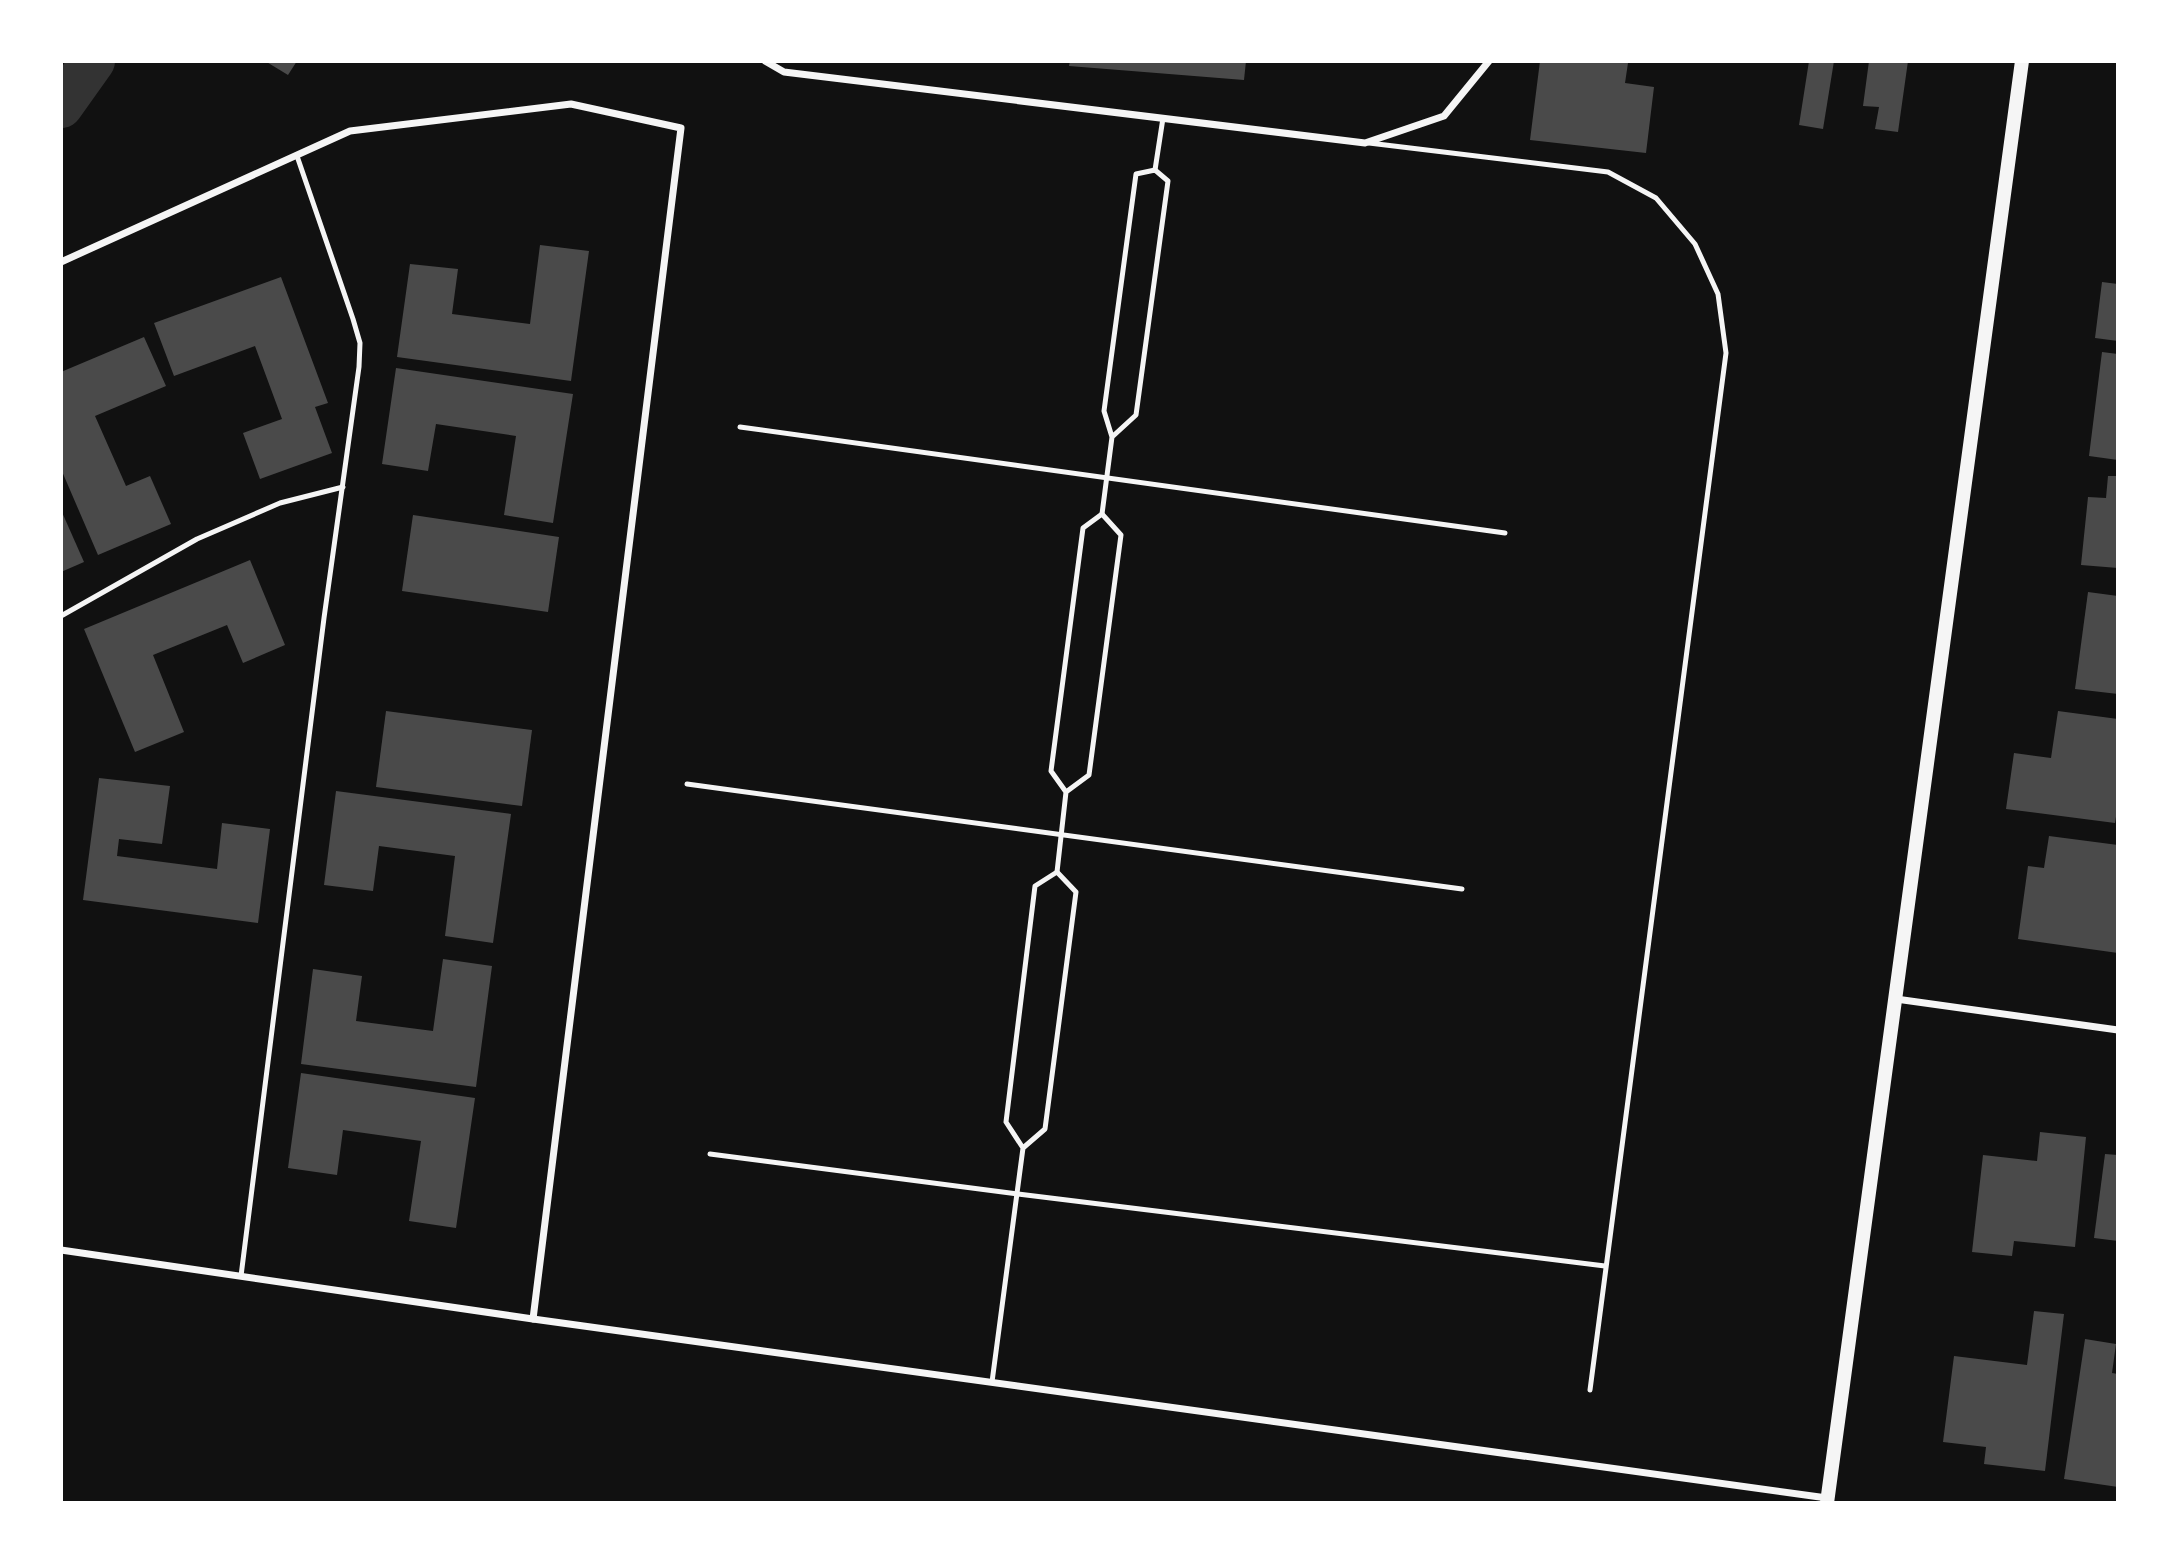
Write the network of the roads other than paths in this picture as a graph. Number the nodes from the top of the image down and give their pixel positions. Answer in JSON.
{"nodes":[{"id":1,"x":765,"y":61,"type":"edge"},
{"id":2,"x":1489,"y":61,"type":"edge"},
{"id":3,"x":2021,"y":61,"type":"edge"},
{"id":4,"x":1163,"y":118,"type":"junction"},
{"id":5,"x":1365,"y":143,"type":"junction"},
{"id":6,"x":297,"y":156,"type":"junction"},
{"id":7,"x":1155,"y":170,"type":"junction"},
{"id":8,"x":61,"y":262,"type":"edge"},
{"id":9,"x":740,"y":427,"type":"dead end"},
{"id":10,"x":1112,"y":438,"type":"junction"},
{"id":11,"x":1107,"y":477,"type":"junction"},
{"id":12,"x":343,"y":487,"type":"junction"},
{"id":13,"x":1102,"y":514,"type":"junction"},
{"id":14,"x":1505,"y":533,"type":"dead end"},
{"id":15,"x":61,"y":617,"type":"edge"},
{"id":16,"x":687,"y":784,"type":"dead end"},
{"id":17,"x":1066,"y":792,"type":"junction"},
{"id":18,"x":1061,"y":835,"type":"junction"},
{"id":19,"x":1056,"y":872,"type":"junction"},
{"id":20,"x":1462,"y":889,"type":"dead end"},
{"id":21,"x":1895,"y":999,"type":"junction"},
{"id":22,"x":2118,"y":1030,"type":"edge"},
{"id":23,"x":1023,"y":1147,"type":"junction"},
{"id":24,"x":710,"y":1154,"type":"dead end"},
{"id":25,"x":1017,"y":1194,"type":"junction"},
{"id":26,"x":61,"y":1250,"type":"edge"},
{"id":27,"x":1605,"y":1266,"type":"junction"},
{"id":28,"x":241,"y":1276,"type":"junction"},
{"id":29,"x":533,"y":1319,"type":"junction"},
{"id":30,"x":992,"y":1382,"type":"junction"},
{"id":31,"x":1590,"y":1390,"type":"dead end"},
{"id":32,"x":1827,"y":1500,"type":"edge"}],
"edges":[{"from":1,"to":4,"type":"street"},
{"from":2,"to":5,"type":"street"},
{"from":3,"to":21,"type":"main road"},
{"from":4,"to":5,"type":"street"},
{"from":4,"to":7,"type":"lane"},
{"from":5,"to":27,"type":"lane"},
{"from":6,"to":8,"type":"street"},
{"from":6,"to":12,"type":"lane"},
{"from":6,"to":29,"type":"street"},
{"from":7,"to":10,"type":"lane"},
{"from":7,"to":10,"type":"lane"},
{"from":9,"to":11,"type":"lane"},
{"from":10,"to":11,"type":"lane"},
{"from":11,"to":13,"type":"lane"},
{"from":11,"to":14,"type":"lane"},
{"from":12,"to":15,"type":"lane"},
{"from":12,"to":28,"type":"lane"},
{"from":13,"to":17,"type":"lane"},
{"from":13,"to":17,"type":"lane"},
{"from":16,"to":18,"type":"lane"},
{"from":17,"to":18,"type":"lane"},
{"from":18,"to":19,"type":"lane"},
{"from":18,"to":20,"type":"lane"},
{"from":19,"to":23,"type":"lane"},
{"from":19,"to":23,"type":"lane"},
{"from":21,"to":22,"type":"street"},
{"from":21,"to":32,"type":"main road"},
{"from":23,"to":25,"type":"lane"},
{"from":24,"to":25,"type":"lane"},
{"from":25,"to":27,"type":"lane"},
{"from":25,"to":30,"type":"lane"},
{"from":26,"to":28,"type":"street"},
{"from":27,"to":31,"type":"lane"},
{"from":28,"to":29,"type":"street"},
{"from":29,"to":30,"type":"street"},
{"from":30,"to":32,"type":"street"}]}
